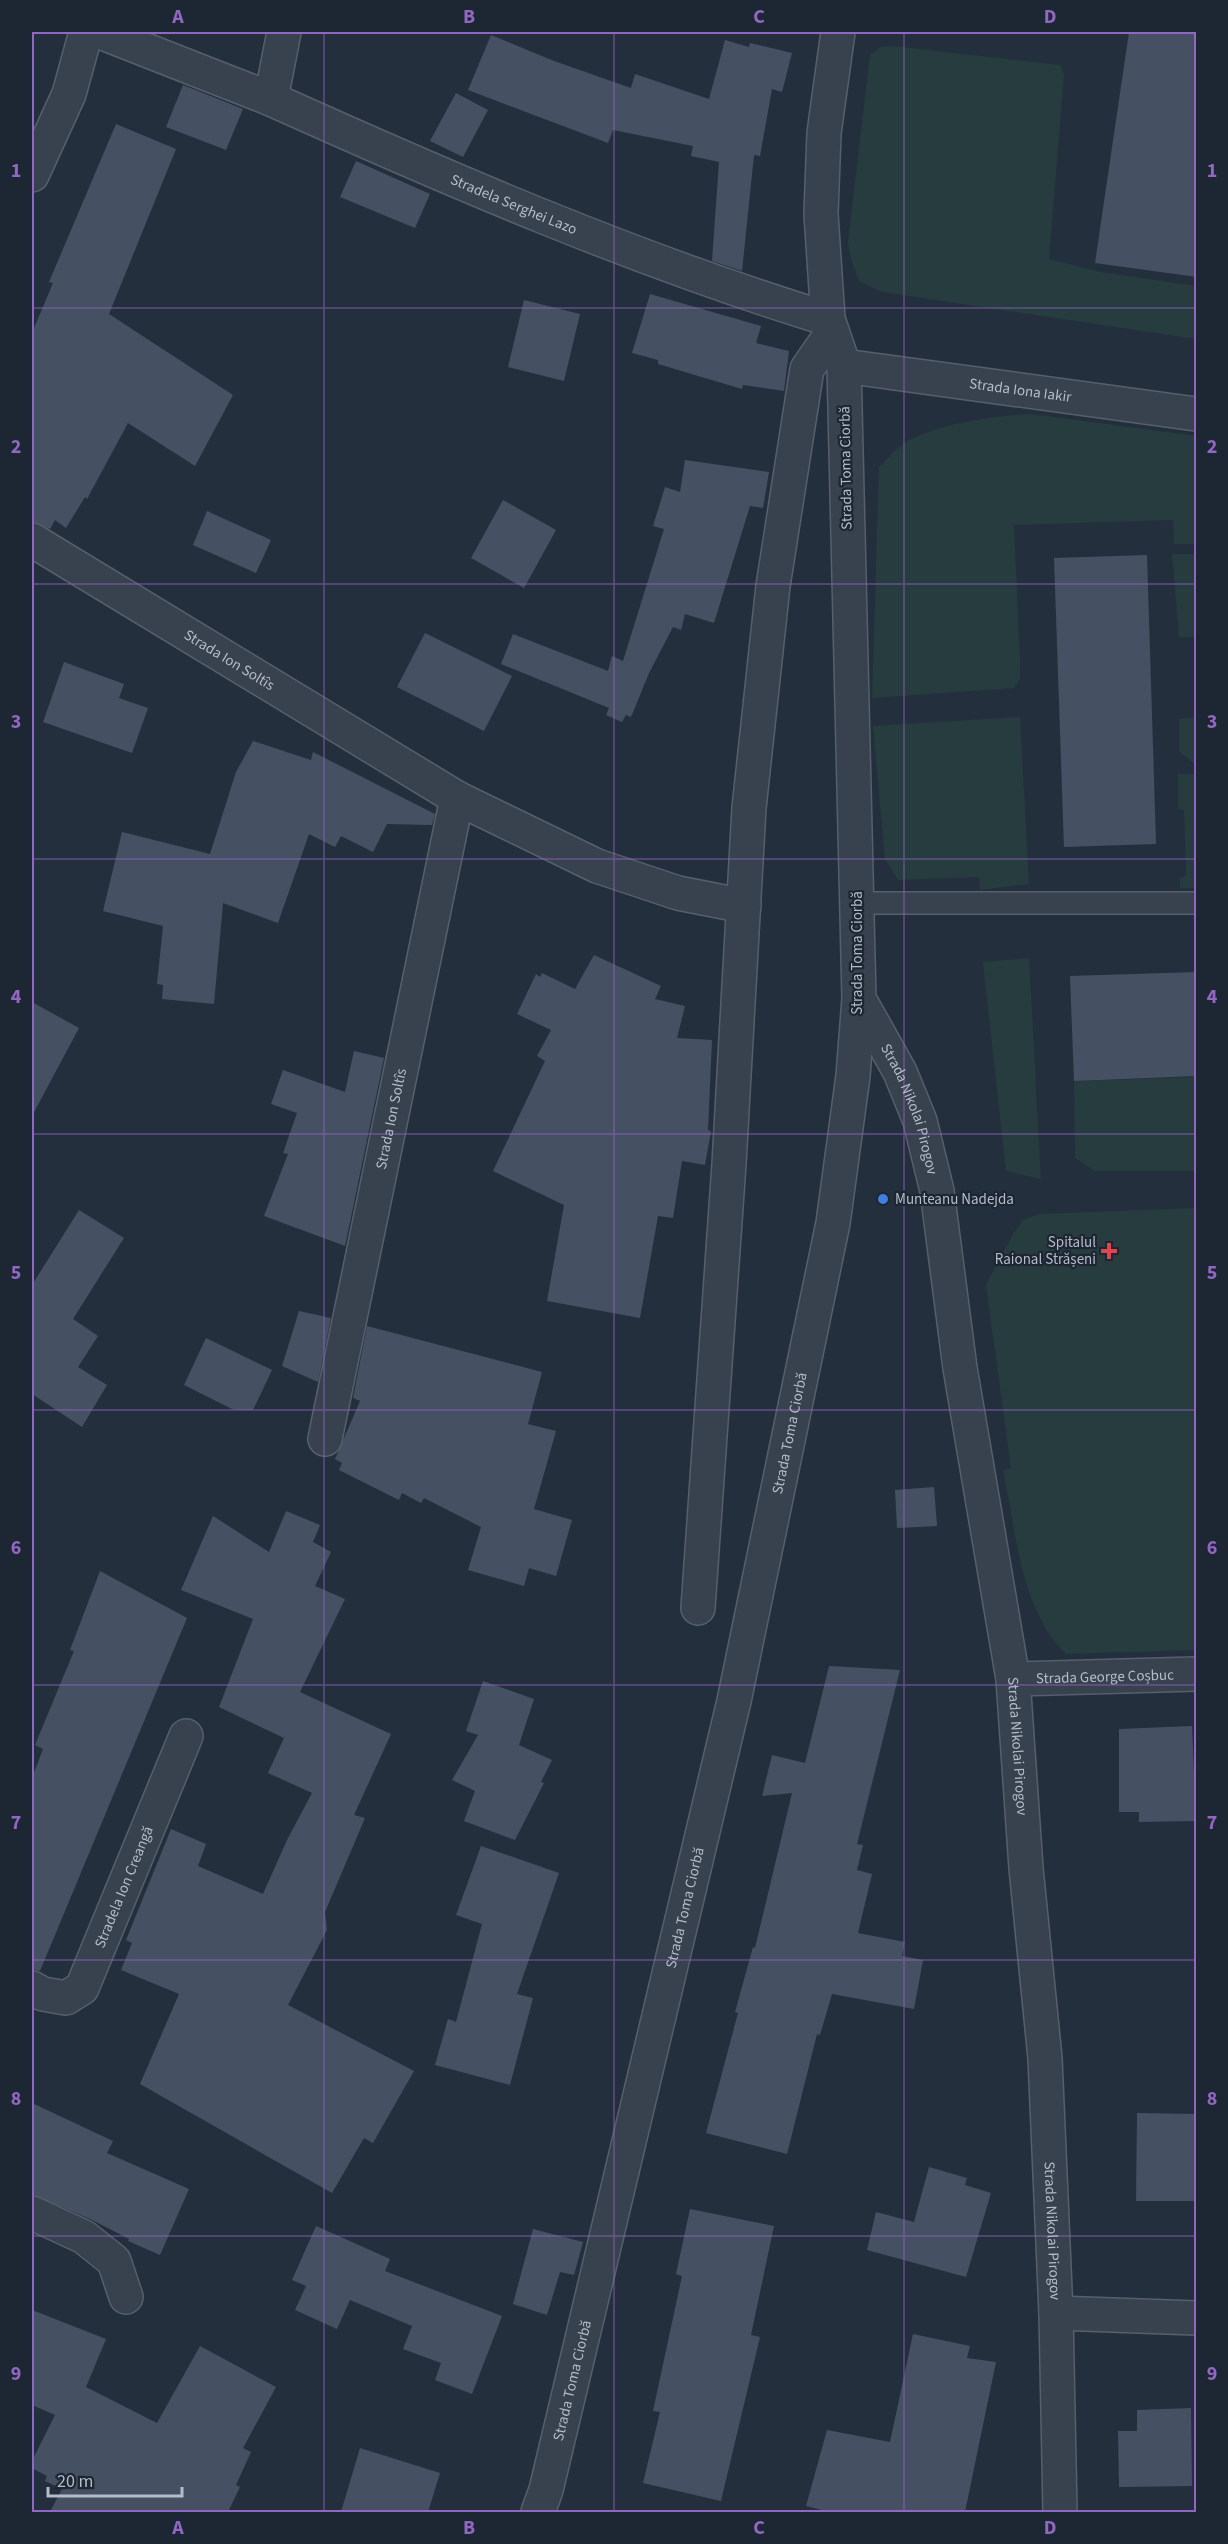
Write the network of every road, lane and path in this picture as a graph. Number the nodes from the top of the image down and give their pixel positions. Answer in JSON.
{"nodes":[{"id":1,"x":86,"y":32,"type":"edge"},
{"id":2,"x":100,"y":32,"type":"edge"},
{"id":3,"x":284,"y":32,"type":"edge"},
{"id":4,"x":838,"y":32,"type":"edge"},
{"id":5,"x":271,"y":99,"type":"junction"},
{"id":6,"x":32,"y":175,"type":"edge"},
{"id":7,"x":830,"y":326,"type":"junction"},
{"id":8,"x":844,"y":366,"type":"junction"},
{"id":9,"x":1197,"y":414,"type":"edge"},
{"id":10,"x":32,"y":540,"type":"edge"},
{"id":11,"x":457,"y":798,"type":"junction"},
{"id":12,"x":857,"y":903,"type":"junction"},
{"id":13,"x":1197,"y":903,"type":"edge"},
{"id":14,"x":744,"y":906,"type":"junction"},
{"id":15,"x":859,"y":999,"type":"junction"},
{"id":16,"x":325,"y":1439,"type":"dead end"},
{"id":17,"x":698,"y":1608,"type":"dead end"},
{"id":18,"x":1197,"y":1674,"type":"edge"},
{"id":19,"x":1013,"y":1679,"type":"junction"},
{"id":20,"x":186,"y":1736,"type":"dead end"},
{"id":21,"x":32,"y":1988,"type":"edge"},
{"id":22,"x":32,"y":2213,"type":"edge"},
{"id":23,"x":126,"y":2297,"type":"dead end"},
{"id":24,"x":1056,"y":2313,"type":"junction"},
{"id":25,"x":1197,"y":2318,"type":"edge"},
{"id":26,"x":538,"y":2512,"type":"edge"},
{"id":27,"x":1060,"y":2512,"type":"edge"}],
"edges":[{"from":1,"to":6,"type":"street"},
{"from":2,"to":5,"type":"street","name":"Stradela Serghei Lazo"},
{"from":3,"to":5,"type":"street"},
{"from":4,"to":7,"type":"street","name":"Strada Toma Ciorbă"},
{"from":5,"to":7,"type":"street","name":"Stradela Serghei Lazo"},
{"from":7,"to":8,"type":"street","name":"Strada Toma Ciorbă"},
{"from":7,"to":14,"type":"street"},
{"from":8,"to":9,"type":"street","name":"Strada Iona Iakir"},
{"from":8,"to":12,"type":"street","name":"Strada Toma Ciorbă"},
{"from":10,"to":11,"type":"street","name":"Strada Ion Soltîs"},
{"from":11,"to":14,"type":"street","name":"Strada Ion Soltîs"},
{"from":11,"to":16,"type":"street","name":"Strada Ion Soltîs"},
{"from":12,"to":13,"type":"lane"},
{"from":12,"to":15,"type":"street","name":"Strada Toma Ciorbă"},
{"from":14,"to":17,"type":"street"},
{"from":15,"to":19,"type":"street","name":"Strada Nikolai Pirogov"},
{"from":15,"to":26,"type":"street","name":"Strada Toma Ciorbă"},
{"from":18,"to":19,"type":"street","name":"Strada George Coșbuc"},
{"from":19,"to":24,"type":"street","name":"Strada Nikolai Pirogov"},
{"from":20,"to":21,"type":"street","name":"Stradela Ion Creangă"},
{"from":22,"to":23,"type":"street"},
{"from":24,"to":25,"type":"street"},
{"from":24,"to":27,"type":"street","name":"Strada Nikolai Pirogov"}]}
